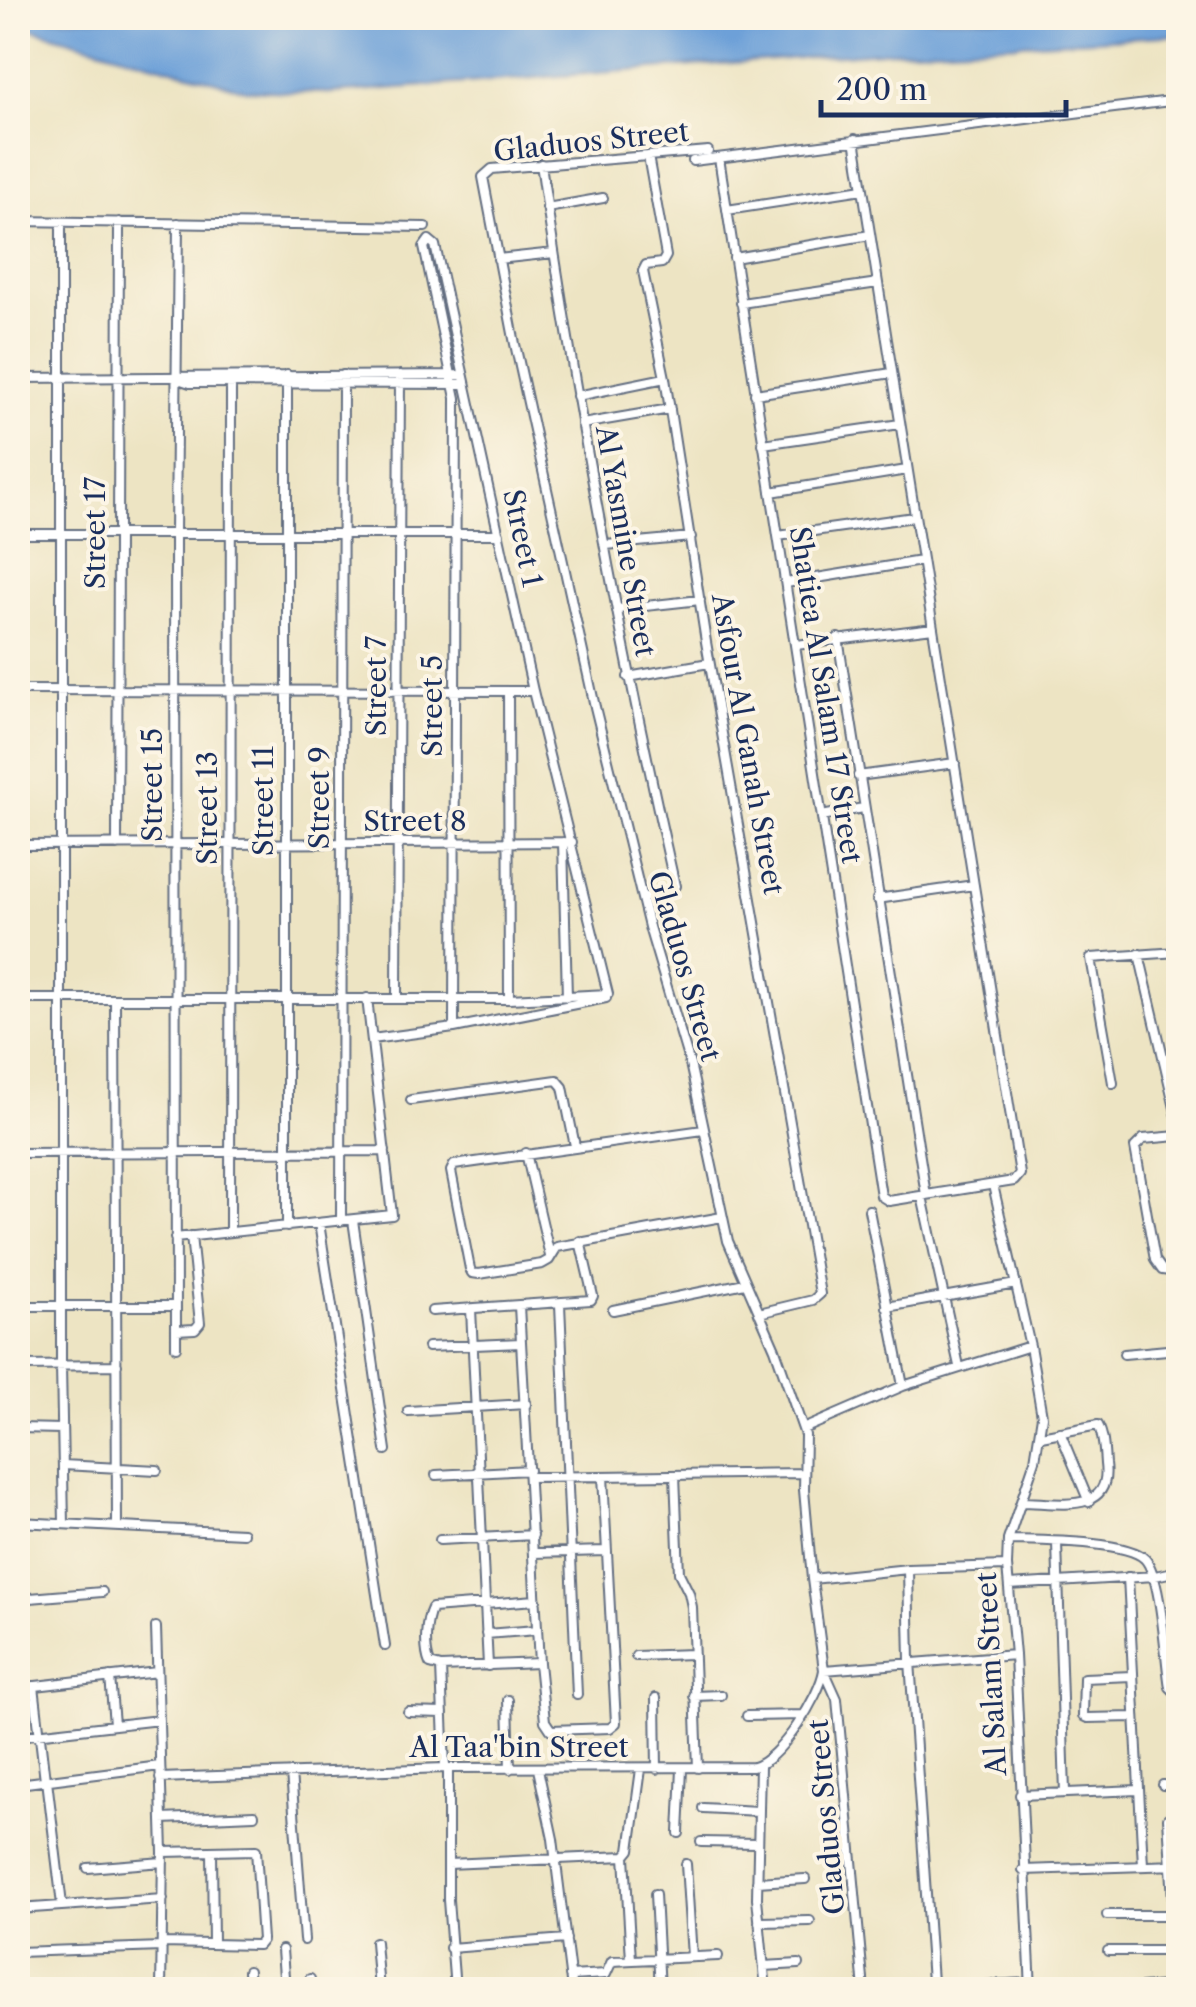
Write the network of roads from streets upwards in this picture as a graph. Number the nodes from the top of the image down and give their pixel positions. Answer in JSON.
{"nodes":[{"id":1,"x":1178,"y":100,"type":"edge"},
{"id":2,"x":855,"y":139,"type":"junction"},
{"id":3,"x":708,"y":151,"type":"dead end"},
{"id":4,"x":648,"y":156,"type":"junction"},
{"id":5,"x":719,"y":158,"type":"junction"},
{"id":6,"x":693,"y":162,"type":"dead end"},
{"id":7,"x":541,"y":164,"type":"junction"},
{"id":8,"x":863,"y":189,"type":"junction"},
{"id":9,"x":602,"y":198,"type":"dead end"},
{"id":10,"x":548,"y":208,"type":"junction"},
{"id":11,"x":727,"y":210,"type":"junction"},
{"id":12,"x":18,"y":222,"type":"edge"},
{"id":13,"x":61,"y":222,"type":"junction"},
{"id":14,"x":119,"y":222,"type":"junction"},
{"id":15,"x":178,"y":223,"type":"junction"},
{"id":16,"x":425,"y":227,"type":"dead end"},
{"id":17,"x":870,"y":235,"type":"junction"},
{"id":18,"x":554,"y":253,"type":"junction"},
{"id":19,"x":734,"y":258,"type":"junction"},
{"id":20,"x":498,"y":259,"type":"junction"},
{"id":21,"x":878,"y":283,"type":"junction"},
{"id":22,"x":741,"y":303,"type":"junction"},
{"id":23,"x":892,"y":373,"type":"junction"},
{"id":24,"x":18,"y":378,"type":"edge"},
{"id":25,"x":61,"y":378,"type":"junction"},
{"id":26,"x":118,"y":378,"type":"junction"},
{"id":27,"x":175,"y":378,"type":"junction"},
{"id":28,"x":665,"y":378,"type":"junction"},
{"id":29,"x":343,"y":379,"type":"junction"},
{"id":30,"x":400,"y":379,"type":"junction"},
{"id":31,"x":464,"y":379,"type":"junction"},
{"id":32,"x":287,"y":380,"type":"junction"},
{"id":33,"x":452,"y":380,"type":"junction"},
{"id":34,"x":231,"y":384,"type":"junction"},
{"id":35,"x":755,"y":394,"type":"junction"},
{"id":36,"x":577,"y":396,"type":"junction"},
{"id":37,"x":670,"y":410,"type":"junction"},
{"id":38,"x":582,"y":424,"type":"junction"},
{"id":39,"x":900,"y":424,"type":"junction"},
{"id":40,"x":763,"y":444,"type":"junction"},
{"id":41,"x":907,"y":470,"type":"junction"},
{"id":42,"x":771,"y":492,"type":"junction"},
{"id":43,"x":914,"y":517,"type":"junction"},
{"id":44,"x":18,"y":534,"type":"edge"},
{"id":45,"x":62,"y":534,"type":"junction"},
{"id":46,"x":118,"y":534,"type":"junction"},
{"id":47,"x":174,"y":534,"type":"junction"},
{"id":48,"x":230,"y":534,"type":"junction"},
{"id":49,"x":286,"y":534,"type":"junction"},
{"id":50,"x":343,"y":534,"type":"junction"},
{"id":51,"x":500,"y":534,"type":"junction"},
{"id":52,"x":399,"y":535,"type":"junction"},
{"id":53,"x":456,"y":535,"type":"junction"},
{"id":54,"x":778,"y":536,"type":"junction"},
{"id":55,"x":691,"y":537,"type":"junction"},
{"id":56,"x":606,"y":545,"type":"junction"},
{"id":57,"x":921,"y":561,"type":"junction"},
{"id":58,"x":786,"y":583,"type":"junction"},
{"id":59,"x":700,"y":600,"type":"junction"},
{"id":60,"x":618,"y":609,"type":"junction"},
{"id":61,"x":933,"y":628,"type":"junction"},
{"id":62,"x":838,"y":638,"type":"junction"},
{"id":63,"x":796,"y":645,"type":"junction"},
{"id":64,"x":710,"y":663,"type":"junction"},
{"id":65,"x":628,"y":676,"type":"junction"},
{"id":66,"x":18,"y":690,"type":"edge"},
{"id":67,"x":62,"y":690,"type":"junction"},
{"id":68,"x":118,"y":690,"type":"junction"},
{"id":69,"x":174,"y":690,"type":"junction"},
{"id":70,"x":230,"y":690,"type":"junction"},
{"id":71,"x":286,"y":690,"type":"junction"},
{"id":72,"x":342,"y":690,"type":"junction"},
{"id":73,"x":398,"y":690,"type":"junction"},
{"id":74,"x":454,"y":690,"type":"junction"},
{"id":75,"x":508,"y":691,"type":"junction"},
{"id":76,"x":533,"y":691,"type":"junction"},
{"id":77,"x":955,"y":763,"type":"junction"},
{"id":78,"x":858,"y":776,"type":"junction"},
{"id":79,"x":863,"y":808,"type":"junction"},
{"id":80,"x":822,"y":816,"type":"junction"},
{"id":81,"x":567,"y":842,"type":"junction"},
{"id":82,"x":398,"y":843,"type":"junction"},
{"id":83,"x":454,"y":843,"type":"junction"},
{"id":84,"x":508,"y":843,"type":"junction"},
{"id":85,"x":117,"y":844,"type":"junction"},
{"id":86,"x":174,"y":844,"type":"junction"},
{"id":87,"x":230,"y":844,"type":"junction"},
{"id":88,"x":286,"y":844,"type":"junction"},
{"id":89,"x":342,"y":844,"type":"junction"},
{"id":90,"x":18,"y":845,"type":"edge"},
{"id":91,"x":62,"y":845,"type":"junction"},
{"id":92,"x":974,"y":886,"type":"junction"},
{"id":93,"x":642,"y":898,"type":"junction"},
{"id":94,"x":877,"y":899,"type":"junction"},
{"id":95,"x":1178,"y":952,"type":"edge"},
{"id":96,"x":1139,"y":954,"type":"junction"},
{"id":97,"x":608,"y":994,"type":"junction"},
{"id":98,"x":18,"y":998,"type":"edge"},
{"id":99,"x":174,"y":998,"type":"junction"},
{"id":100,"x":230,"y":998,"type":"junction"},
{"id":101,"x":285,"y":998,"type":"junction"},
{"id":102,"x":341,"y":998,"type":"junction"},
{"id":103,"x":367,"y":998,"type":"junction"},
{"id":104,"x":397,"y":998,"type":"junction"},
{"id":105,"x":454,"y":998,"type":"junction"},
{"id":106,"x":510,"y":998,"type":"junction"},
{"id":107,"x":566,"y":998,"type":"junction"},
{"id":108,"x":62,"y":999,"type":"junction"},
{"id":109,"x":115,"y":999,"type":"junction"},
{"id":110,"x":454,"y":1028,"type":"junction"},
{"id":111,"x":372,"y":1039,"type":"junction"},
{"id":112,"x":1114,"y":1083,"type":"dead end"},
{"id":113,"x":411,"y":1100,"type":"dead end"},
{"id":114,"x":1177,"y":1109,"type":"edge"},
{"id":115,"x":1178,"y":1121,"type":"edge"},
{"id":116,"x":703,"y":1130,"type":"junction"},
{"id":117,"x":1178,"y":1136,"type":"edge"},
{"id":118,"x":576,"y":1146,"type":"junction"},
{"id":119,"x":385,"y":1151,"type":"junction"},
{"id":120,"x":18,"y":1152,"type":"edge"},
{"id":121,"x":61,"y":1152,"type":"junction"},
{"id":122,"x":116,"y":1152,"type":"junction"},
{"id":123,"x":174,"y":1152,"type":"junction"},
{"id":124,"x":230,"y":1152,"type":"junction"},
{"id":125,"x":285,"y":1152,"type":"junction"},
{"id":126,"x":341,"y":1152,"type":"junction"},
{"id":127,"x":526,"y":1154,"type":"junction"},
{"id":128,"x":993,"y":1185,"type":"junction"},
{"id":129,"x":924,"y":1196,"type":"junction"},
{"id":130,"x":868,"y":1210,"type":"dead end"},
{"id":131,"x":722,"y":1217,"type":"junction"},
{"id":132,"x":353,"y":1220,"type":"junction"},
{"id":133,"x":341,"y":1221,"type":"junction"},
{"id":134,"x":320,"y":1223,"type":"junction"},
{"id":135,"x":287,"y":1226,"type":"junction"},
{"id":136,"x":230,"y":1232,"type":"junction"},
{"id":137,"x":191,"y":1236,"type":"junction"},
{"id":138,"x":174,"y":1238,"type":"junction"},
{"id":139,"x":580,"y":1241,"type":"junction"},
{"id":140,"x":550,"y":1256,"type":"junction"},
{"id":141,"x":1178,"y":1272,"type":"edge"},
{"id":142,"x":744,"y":1283,"type":"junction"},
{"id":143,"x":1016,"y":1284,"type":"junction"},
{"id":144,"x":944,"y":1296,"type":"junction"},
{"id":145,"x":560,"y":1304,"type":"junction"},
{"id":146,"x":18,"y":1306,"type":"edge"},
{"id":147,"x":61,"y":1306,"type":"junction"},
{"id":148,"x":116,"y":1306,"type":"junction"},
{"id":149,"x":176,"y":1306,"type":"junction"},
{"id":150,"x":519,"y":1306,"type":"junction"},
{"id":151,"x":888,"y":1307,"type":"junction"},
{"id":152,"x":471,"y":1309,"type":"junction"},
{"id":153,"x":613,"y":1310,"type":"dead end"},
{"id":154,"x":432,"y":1311,"type":"dead end"},
{"id":155,"x":759,"y":1313,"type":"junction"},
{"id":156,"x":176,"y":1330,"type":"junction"},
{"id":157,"x":522,"y":1343,"type":"junction"},
{"id":158,"x":472,"y":1345,"type":"junction"},
{"id":159,"x":1030,"y":1346,"type":"junction"},
{"id":160,"x":176,"y":1347,"type":"dead end"},
{"id":161,"x":428,"y":1347,"type":"dead end"},
{"id":162,"x":1178,"y":1348,"type":"edge"},
{"id":163,"x":1124,"y":1354,"type":"dead end"},
{"id":164,"x":116,"y":1365,"type":"junction"},
{"id":165,"x":18,"y":1366,"type":"edge"},
{"id":166,"x":61,"y":1366,"type":"junction"},
{"id":167,"x":959,"y":1366,"type":"junction"},
{"id":168,"x":903,"y":1386,"type":"junction"},
{"id":169,"x":526,"y":1404,"type":"junction"},
{"id":170,"x":474,"y":1408,"type":"junction"},
{"id":171,"x":408,"y":1412,"type":"dead end"},
{"id":172,"x":18,"y":1428,"type":"edge"},
{"id":173,"x":62,"y":1428,"type":"junction"},
{"id":174,"x":803,"y":1429,"type":"junction"},
{"id":175,"x":1060,"y":1432,"type":"junction"},
{"id":176,"x":1041,"y":1436,"type":"junction"},
{"id":177,"x":386,"y":1450,"type":"dead end"},
{"id":178,"x":63,"y":1464,"type":"junction"},
{"id":179,"x":117,"y":1468,"type":"junction"},
{"id":180,"x":157,"y":1470,"type":"dead end"},
{"id":181,"x":478,"y":1473,"type":"junction"},
{"id":182,"x":804,"y":1473,"type":"junction"},
{"id":183,"x":529,"y":1474,"type":"junction"},
{"id":184,"x":436,"y":1475,"type":"dead end"},
{"id":185,"x":675,"y":1475,"type":"junction"},
{"id":186,"x":567,"y":1476,"type":"junction"},
{"id":187,"x":603,"y":1476,"type":"junction"},
{"id":188,"x":1021,"y":1502,"type":"junction"},
{"id":189,"x":1089,"y":1502,"type":"junction"},
{"id":190,"x":18,"y":1522,"type":"edge"},
{"id":191,"x":64,"y":1524,"type":"junction"},
{"id":192,"x":117,"y":1526,"type":"junction"},
{"id":193,"x":243,"y":1533,"type":"dead end"},
{"id":194,"x":533,"y":1534,"type":"junction"},
{"id":195,"x":440,"y":1540,"type":"dead end"},
{"id":196,"x":482,"y":1540,"type":"junction"},
{"id":197,"x":1008,"y":1540,"type":"junction"},
{"id":198,"x":1058,"y":1543,"type":"junction"},
{"id":199,"x":606,"y":1551,"type":"junction"},
{"id":200,"x":534,"y":1552,"type":"junction"},
{"id":201,"x":570,"y":1552,"type":"junction"},
{"id":202,"x":1007,"y":1566,"type":"junction"},
{"id":203,"x":908,"y":1570,"type":"junction"},
{"id":204,"x":1178,"y":1570,"type":"edge"},
{"id":205,"x":1154,"y":1576,"type":"junction"},
{"id":206,"x":1128,"y":1577,"type":"junction"},
{"id":207,"x":812,"y":1579,"type":"junction"},
{"id":208,"x":1060,"y":1581,"type":"junction"},
{"id":209,"x":1009,"y":1585,"type":"junction"},
{"id":210,"x":102,"y":1592,"type":"dead end"},
{"id":211,"x":18,"y":1598,"type":"edge"},
{"id":212,"x":536,"y":1600,"type":"junction"},
{"id":213,"x":485,"y":1603,"type":"junction"},
{"id":214,"x":156,"y":1627,"type":"dead end"},
{"id":215,"x":538,"y":1630,"type":"junction"},
{"id":216,"x":486,"y":1634,"type":"junction"},
{"id":217,"x":18,"y":1635,"type":"edge"},
{"id":218,"x":384,"y":1646,"type":"dead end"},
{"id":219,"x":692,"y":1654,"type":"junction"},
{"id":220,"x":1015,"y":1654,"type":"junction"},
{"id":221,"x":636,"y":1656,"type":"dead end"},
{"id":222,"x":910,"y":1660,"type":"junction"},
{"id":223,"x":539,"y":1662,"type":"junction"},
{"id":224,"x":488,"y":1666,"type":"junction"},
{"id":225,"x":441,"y":1667,"type":"junction"},
{"id":226,"x":824,"y":1670,"type":"junction"},
{"id":227,"x":157,"y":1672,"type":"junction"},
{"id":228,"x":1132,"y":1676,"type":"junction"},
{"id":229,"x":110,"y":1677,"type":"junction"},
{"id":230,"x":34,"y":1686,"type":"junction"},
{"id":231,"x":20,"y":1688,"type":"edge"},
{"id":232,"x":577,"y":1695,"type":"dead end"},
{"id":233,"x":720,"y":1695,"type":"dead end"},
{"id":234,"x":1178,"y":1695,"type":"edge"},
{"id":235,"x":694,"y":1696,"type":"junction"},
{"id":236,"x":656,"y":1698,"type":"dead end"},
{"id":237,"x":508,"y":1700,"type":"dead end"},
{"id":238,"x":408,"y":1712,"type":"dead end"},
{"id":239,"x":443,"y":1712,"type":"junction"},
{"id":240,"x":804,"y":1715,"type":"junction"},
{"id":241,"x":748,"y":1716,"type":"dead end"},
{"id":242,"x":1134,"y":1716,"type":"junction"},
{"id":243,"x":159,"y":1720,"type":"junction"},
{"id":244,"x":114,"y":1724,"type":"junction"},
{"id":245,"x":39,"y":1732,"type":"junction"},
{"id":246,"x":18,"y":1736,"type":"edge"},
{"id":247,"x":160,"y":1766,"type":"junction"},
{"id":248,"x":760,"y":1766,"type":"junction"},
{"id":249,"x":447,"y":1768,"type":"junction"},
{"id":250,"x":510,"y":1768,"type":"junction"},
{"id":251,"x":698,"y":1768,"type":"junction"},
{"id":252,"x":538,"y":1769,"type":"junction"},
{"id":253,"x":640,"y":1769,"type":"junction"},
{"id":254,"x":658,"y":1769,"type":"junction"},
{"id":255,"x":682,"y":1769,"type":"junction"},
{"id":256,"x":291,"y":1773,"type":"junction"},
{"id":257,"x":160,"y":1778,"type":"junction"},
{"id":258,"x":46,"y":1780,"type":"junction"},
{"id":259,"x":18,"y":1784,"type":"edge"},
{"id":260,"x":1163,"y":1786,"type":"dead end"},
{"id":261,"x":1178,"y":1786,"type":"edge"},
{"id":262,"x":1138,"y":1790,"type":"junction"},
{"id":263,"x":1066,"y":1793,"type":"junction"},
{"id":264,"x":1020,"y":1794,"type":"junction"},
{"id":265,"x":702,"y":1808,"type":"dead end"},
{"id":266,"x":758,"y":1810,"type":"junction"},
{"id":267,"x":254,"y":1816,"type":"dead end"},
{"id":268,"x":1168,"y":1818,"type":"dead end"},
{"id":269,"x":162,"y":1819,"type":"junction"},
{"id":270,"x":1174,"y":1828,"type":"edge"},
{"id":271,"x":679,"y":1833,"type":"dead end"},
{"id":272,"x":701,"y":1842,"type":"dead end"},
{"id":273,"x":757,"y":1843,"type":"junction"},
{"id":274,"x":212,"y":1851,"type":"junction"},
{"id":275,"x":625,"y":1856,"type":"junction"},
{"id":276,"x":163,"y":1857,"type":"junction"},
{"id":277,"x":555,"y":1858,"type":"junction"},
{"id":278,"x":448,"y":1864,"type":"junction"},
{"id":279,"x":686,"y":1864,"type":"dead end"},
{"id":280,"x":1174,"y":1865,"type":"edge"},
{"id":281,"x":1144,"y":1866,"type":"junction"},
{"id":282,"x":88,"y":1868,"type":"dead end"},
{"id":283,"x":1023,"y":1870,"type":"junction"},
{"id":284,"x":805,"y":1879,"type":"dead end"},
{"id":285,"x":757,"y":1882,"type":"junction"},
{"id":286,"x":655,"y":1894,"type":"dead end"},
{"id":287,"x":163,"y":1899,"type":"junction"},
{"id":288,"x":1175,"y":1903,"type":"edge"},
{"id":289,"x":62,"y":1905,"type":"junction"},
{"id":290,"x":18,"y":1910,"type":"edge"},
{"id":291,"x":1173,"y":1914,"type":"junction"},
{"id":292,"x":1106,"y":1915,"type":"dead end"},
{"id":293,"x":810,"y":1921,"type":"dead end"},
{"id":294,"x":760,"y":1922,"type":"junction"},
{"id":295,"x":566,"y":1939,"type":"junction"},
{"id":296,"x":1177,"y":1939,"type":"edge"},
{"id":297,"x":304,"y":1940,"type":"dead end"},
{"id":298,"x":374,"y":1942,"type":"dead end"},
{"id":299,"x":213,"y":1944,"type":"junction"},
{"id":300,"x":162,"y":1945,"type":"junction"},
{"id":301,"x":450,"y":1948,"type":"junction"},
{"id":302,"x":282,"y":1950,"type":"dead end"},
{"id":303,"x":1108,"y":1951,"type":"dead end"},
{"id":304,"x":1176,"y":1951,"type":"junction"},
{"id":305,"x":18,"y":1952,"type":"edge"},
{"id":306,"x":718,"y":1956,"type":"dead end"},
{"id":307,"x":692,"y":1957,"type":"junction"},
{"id":308,"x":657,"y":1959,"type":"junction"},
{"id":309,"x":631,"y":1960,"type":"junction"},
{"id":310,"x":800,"y":1964,"type":"dead end"},
{"id":311,"x":764,"y":1966,"type":"junction"},
{"id":312,"x":248,"y":1971,"type":"dead end"},
{"id":313,"x":1178,"y":1972,"type":"edge"},
{"id":314,"x":570,"y":1976,"type":"junction"},
{"id":315,"x":310,"y":1979,"type":"dead end"},
{"id":316,"x":1178,"y":1984,"type":"edge"},
{"id":317,"x":1031,"y":1986,"type":"edge"},
{"id":318,"x":1134,"y":1989,"type":"edge"},
{"id":319,"x":161,"y":1990,"type":"edge"},
{"id":320,"x":249,"y":1990,"type":"edge"},
{"id":321,"x":285,"y":1990,"type":"edge"},
{"id":322,"x":311,"y":1990,"type":"edge"},
{"id":323,"x":379,"y":1990,"type":"edge"},
{"id":324,"x":454,"y":1990,"type":"edge"},
{"id":325,"x":572,"y":1990,"type":"edge"},
{"id":326,"x":660,"y":1990,"type":"edge"},
{"id":327,"x":766,"y":1990,"type":"edge"},
{"id":328,"x":864,"y":1990,"type":"edge"},
{"id":329,"x":1117,"y":1990,"type":"edge"}],
"edges":[{"from":1,"to":2,"type":"street"},
{"from":2,"to":5,"type":"street"},
{"from":2,"to":8,"type":"street"},
{"from":3,"to":4,"type":"street","name":"Gladuos Street"},
{"from":4,"to":7,"type":"street","name":"Gladuos Street"},
{"from":4,"to":28,"type":"street","name":"Asfour Al Ganah Street"},
{"from":5,"to":6,"type":"street"},
{"from":5,"to":11,"type":"street","name":"Shatiea Al Salam 17 Street"},
{"from":7,"to":10,"type":"street","name":"Al Yasmine Street"},
{"from":7,"to":20,"type":"street","name":"Gladuos Street"},
{"from":8,"to":11,"type":"street"},
{"from":8,"to":17,"type":"street"},
{"from":9,"to":10,"type":"street"},
{"from":10,"to":18,"type":"street","name":"Al Yasmine Street"},
{"from":11,"to":19,"type":"street","name":"Shatiea Al Salam 17 Street"},
{"from":12,"to":13,"type":"street"},
{"from":13,"to":14,"type":"street"},
{"from":13,"to":25,"type":"street"},
{"from":14,"to":15,"type":"street"},
{"from":14,"to":26,"type":"street","name":"Street 17"},
{"from":15,"to":16,"type":"street"},
{"from":15,"to":27,"type":"street","name":"Street 15"},
{"from":17,"to":19,"type":"street"},
{"from":17,"to":21,"type":"street"},
{"from":18,"to":20,"type":"street"},
{"from":18,"to":36,"type":"street","name":"Al Yasmine Street"},
{"from":19,"to":22,"type":"street","name":"Shatiea Al Salam 17 Street"},
{"from":20,"to":93,"type":"street","name":"Gladuos Street"},
{"from":21,"to":22,"type":"street"},
{"from":21,"to":23,"type":"street"},
{"from":22,"to":35,"type":"street","name":"Shatiea Al Salam 17 Street"},
{"from":23,"to":35,"type":"street"},
{"from":23,"to":39,"type":"street"},
{"from":24,"to":25,"type":"street"},
{"from":25,"to":26,"type":"street"},
{"from":25,"to":45,"type":"street"},
{"from":26,"to":27,"type":"street"},
{"from":26,"to":46,"type":"street","name":"Street 17"},
{"from":27,"to":32,"type":"street"},
{"from":27,"to":34,"type":"street"},
{"from":27,"to":47,"type":"street","name":"Street 15"},
{"from":28,"to":36,"type":"street"},
{"from":28,"to":37,"type":"street","name":"Asfour Al Ganah Street"},
{"from":29,"to":30,"type":"street"},
{"from":29,"to":32,"type":"street"},
{"from":29,"to":50,"type":"street","name":"Street 9"},
{"from":30,"to":33,"type":"street"},
{"from":30,"to":52,"type":"street","name":"Street 7"},
{"from":31,"to":33,"type":"street"},
{"from":31,"to":33,"type":"street","name":"Street 1"},
{"from":31,"to":51,"type":"street","name":"Street 1"},
{"from":32,"to":34,"type":"street"},
{"from":32,"to":49,"type":"street","name":"Street 11"},
{"from":33,"to":53,"type":"street","name":"Street 5"},
{"from":34,"to":48,"type":"street","name":"Street 13"},
{"from":35,"to":40,"type":"street","name":"Shatiea Al Salam 17 Street"},
{"from":36,"to":38,"type":"street","name":"Al Yasmine Street"},
{"from":37,"to":38,"type":"street"},
{"from":37,"to":55,"type":"street","name":"Asfour Al Ganah Street"},
{"from":38,"to":56,"type":"street","name":"Al Yasmine Street"},
{"from":39,"to":40,"type":"street"},
{"from":39,"to":41,"type":"street"},
{"from":40,"to":42,"type":"street","name":"Shatiea Al Salam 17 Street"},
{"from":41,"to":42,"type":"street"},
{"from":41,"to":43,"type":"street"},
{"from":42,"to":54,"type":"street","name":"Shatiea Al Salam 17 Street"},
{"from":43,"to":54,"type":"street"},
{"from":43,"to":57,"type":"street"},
{"from":44,"to":45,"type":"street"},
{"from":45,"to":46,"type":"street"},
{"from":45,"to":67,"type":"street"},
{"from":46,"to":47,"type":"street"},
{"from":46,"to":68,"type":"street","name":"Street 17"},
{"from":47,"to":48,"type":"street"},
{"from":47,"to":69,"type":"street","name":"Street 15"},
{"from":48,"to":49,"type":"street"},
{"from":48,"to":70,"type":"street","name":"Street 13"},
{"from":49,"to":50,"type":"street"},
{"from":49,"to":71,"type":"street","name":"Street 11"},
{"from":50,"to":52,"type":"street"},
{"from":50,"to":72,"type":"street","name":"Street 9"},
{"from":51,"to":53,"type":"street"},
{"from":51,"to":76,"type":"street","name":"Street 1"},
{"from":52,"to":53,"type":"street"},
{"from":52,"to":73,"type":"street","name":"Street 7"},
{"from":53,"to":74,"type":"street","name":"Street 5"},
{"from":54,"to":58,"type":"street","name":"Shatiea Al Salam 17 Street"},
{"from":55,"to":56,"type":"street"},
{"from":55,"to":59,"type":"street","name":"Asfour Al Ganah Street"},
{"from":56,"to":60,"type":"street","name":"Al Yasmine Street"},
{"from":57,"to":58,"type":"street"},
{"from":57,"to":61,"type":"street"},
{"from":58,"to":63,"type":"street","name":"Shatiea Al Salam 17 Street"},
{"from":59,"to":60,"type":"street"},
{"from":59,"to":64,"type":"street","name":"Asfour Al Ganah Street"},
{"from":60,"to":65,"type":"street","name":"Al Yasmine Street"},
{"from":61,"to":62,"type":"street"},
{"from":61,"to":77,"type":"street"},
{"from":62,"to":63,"type":"street"},
{"from":62,"to":78,"type":"street"},
{"from":63,"to":80,"type":"street","name":"Shatiea Al Salam 17 Street"},
{"from":64,"to":65,"type":"street"},
{"from":64,"to":155,"type":"street","name":"Asfour Al Ganah Street"},
{"from":65,"to":93,"type":"street","name":"Al Yasmine Street"},
{"from":66,"to":67,"type":"street"},
{"from":67,"to":68,"type":"street"},
{"from":67,"to":91,"type":"street"},
{"from":68,"to":69,"type":"street"},
{"from":68,"to":85,"type":"street","name":"Street 17"},
{"from":69,"to":70,"type":"street"},
{"from":69,"to":86,"type":"street","name":"Street 15"},
{"from":70,"to":71,"type":"street"},
{"from":70,"to":87,"type":"street","name":"Street 13"},
{"from":71,"to":72,"type":"street"},
{"from":71,"to":88,"type":"street","name":"Street 11"},
{"from":72,"to":73,"type":"street"},
{"from":72,"to":89,"type":"street","name":"Street 9"},
{"from":73,"to":74,"type":"street"},
{"from":73,"to":82,"type":"street","name":"Street 7"},
{"from":74,"to":75,"type":"street"},
{"from":74,"to":83,"type":"street","name":"Street 5"},
{"from":75,"to":76,"type":"street"},
{"from":75,"to":84,"type":"street"},
{"from":76,"to":81,"type":"street","name":"Street 1"},
{"from":77,"to":78,"type":"street"},
{"from":77,"to":92,"type":"street"},
{"from":78,"to":79,"type":"street"},
{"from":79,"to":80,"type":"street"},
{"from":79,"to":94,"type":"street"},
{"from":80,"to":129,"type":"street","name":"Shatiea Al Salam 17 Street"},
{"from":81,"to":84,"type":"street","name":"Street 8"},
{"from":81,"to":97,"type":"street","name":"Street 1"},
{"from":81,"to":107,"type":"street"},
{"from":82,"to":83,"type":"street","name":"Street 8"},
{"from":82,"to":89,"type":"street","name":"Street 8"},
{"from":82,"to":104,"type":"street","name":"Street 7"},
{"from":83,"to":84,"type":"street","name":"Street 8"},
{"from":83,"to":105,"type":"street","name":"Street 5"},
{"from":84,"to":106,"type":"street"},
{"from":85,"to":86,"type":"street","name":"Street 8"},
{"from":85,"to":91,"type":"street","name":"Street 8"},
{"from":86,"to":87,"type":"street","name":"Street 8"},
{"from":86,"to":99,"type":"street","name":"Street 15"},
{"from":87,"to":88,"type":"street","name":"Street 8"},
{"from":87,"to":100,"type":"street","name":"Street 13"},
{"from":88,"to":89,"type":"street","name":"Street 8"},
{"from":88,"to":101,"type":"street","name":"Street 11"},
{"from":89,"to":102,"type":"street","name":"Street 9"},
{"from":90,"to":91,"type":"street","name":"Street 8"},
{"from":91,"to":108,"type":"street"},
{"from":92,"to":94,"type":"street"},
{"from":92,"to":128,"type":"street"},
{"from":93,"to":116,"type":"street","name":"Gladuos Street"},
{"from":94,"to":129,"type":"street"},
{"from":95,"to":96,"type":"street"},
{"from":96,"to":112,"type":"street"},
{"from":96,"to":114,"type":"street"},
{"from":97,"to":107,"type":"street"},
{"from":97,"to":110,"type":"street"},
{"from":98,"to":108,"type":"street"},
{"from":99,"to":100,"type":"street"},
{"from":99,"to":109,"type":"street"},
{"from":99,"to":123,"type":"street","name":"Street 15"},
{"from":100,"to":101,"type":"street"},
{"from":100,"to":124,"type":"street","name":"Street 13"},
{"from":101,"to":102,"type":"street"},
{"from":101,"to":125,"type":"street","name":"Street 11"},
{"from":102,"to":103,"type":"street"},
{"from":102,"to":126,"type":"street","name":"Street 9"},
{"from":103,"to":104,"type":"street"},
{"from":103,"to":111,"type":"street"},
{"from":104,"to":105,"type":"street"},
{"from":105,"to":106,"type":"street"},
{"from":105,"to":110,"type":"street","name":"Street 5"},
{"from":106,"to":107,"type":"street"},
{"from":108,"to":109,"type":"street"},
{"from":108,"to":121,"type":"street"},
{"from":109,"to":122,"type":"street"},
{"from":110,"to":111,"type":"street"},
{"from":111,"to":119,"type":"street"},
{"from":113,"to":118,"type":"street"},
{"from":114,"to":115,"type":"street"},
{"from":116,"to":118,"type":"street"},
{"from":116,"to":131,"type":"street","name":"Gladuos Street"},
{"from":117,"to":141,"type":"street"},
{"from":118,"to":127,"type":"street"},
{"from":119,"to":126,"type":"street"},
{"from":119,"to":132,"type":"street"},
{"from":120,"to":121,"type":"street"},
{"from":121,"to":122,"type":"street"},
{"from":121,"to":147,"type":"street"},
{"from":122,"to":123,"type":"street"},
{"from":122,"to":148,"type":"street"},
{"from":123,"to":124,"type":"street"},
{"from":123,"to":138,"type":"street","name":"Street 15"},
{"from":124,"to":125,"type":"street"},
{"from":124,"to":136,"type":"street","name":"Street 13"},
{"from":125,"to":126,"type":"street"},
{"from":125,"to":135,"type":"street","name":"Street 11"},
{"from":126,"to":133,"type":"street","name":"Street 9"},
{"from":127,"to":140,"type":"street"},
{"from":127,"to":140,"type":"street"},
{"from":128,"to":129,"type":"street"},
{"from":128,"to":143,"type":"street","name":"Al Salam Street"},
{"from":129,"to":144,"type":"street"},
{"from":130,"to":151,"type":"street"},
{"from":131,"to":139,"type":"street"},
{"from":131,"to":142,"type":"street","name":"Gladuos Street"},
{"from":132,"to":133,"type":"street"},
{"from":132,"to":177,"type":"street"},
{"from":133,"to":134,"type":"street"},
{"from":134,"to":135,"type":"street"},
{"from":134,"to":218,"type":"street"},
{"from":135,"to":136,"type":"street"},
{"from":136,"to":137,"type":"street"},
{"from":137,"to":138,"type":"street"},
{"from":137,"to":156,"type":"street"},
{"from":138,"to":149,"type":"street","name":"Street 15"},
{"from":139,"to":140,"type":"street"},
{"from":139,"to":145,"type":"street"},
{"from":142,"to":153,"type":"street"},
{"from":142,"to":155,"type":"street","name":"Gladuos Street"},
{"from":143,"to":144,"type":"street"},
{"from":143,"to":159,"type":"street","name":"Al Salam Street"},
{"from":144,"to":151,"type":"street"},
{"from":144,"to":167,"type":"street"},
{"from":145,"to":150,"type":"street"},
{"from":145,"to":186,"type":"street"},
{"from":146,"to":147,"type":"street"},
{"from":147,"to":148,"type":"street"},
{"from":147,"to":166,"type":"street"},
{"from":148,"to":149,"type":"street"},
{"from":148,"to":164,"type":"street"},
{"from":149,"to":156,"type":"street","name":"Street 15"},
{"from":150,"to":152,"type":"street"},
{"from":150,"to":157,"type":"street"},
{"from":151,"to":168,"type":"street"},
{"from":152,"to":154,"type":"street"},
{"from":152,"to":158,"type":"street"},
{"from":155,"to":174,"type":"street","name":"Gladuos Street"},
{"from":156,"to":160,"type":"street","name":"Street 15"},
{"from":157,"to":158,"type":"street"},
{"from":157,"to":169,"type":"street"},
{"from":158,"to":161,"type":"street"},
{"from":158,"to":170,"type":"street"},
{"from":159,"to":167,"type":"street"},
{"from":159,"to":176,"type":"street","name":"Al Salam Street"},
{"from":162,"to":163,"type":"street"},
{"from":164,"to":166,"type":"street"},
{"from":164,"to":179,"type":"street"},
{"from":165,"to":166,"type":"street"},
{"from":166,"to":173,"type":"street"},
{"from":167,"to":168,"type":"street"},
{"from":168,"to":174,"type":"street"},
{"from":169,"to":170,"type":"street"},
{"from":169,"to":183,"type":"street"},
{"from":170,"to":171,"type":"street"},
{"from":170,"to":181,"type":"street"},
{"from":172,"to":173,"type":"street"},
{"from":173,"to":178,"type":"street"},
{"from":174,"to":182,"type":"street","name":"Gladuos Street"},
{"from":175,"to":176,"type":"street"},
{"from":175,"to":189,"type":"street"},
{"from":175,"to":189,"type":"street"},
{"from":176,"to":188,"type":"street","name":"Al Salam Street"},
{"from":178,"to":179,"type":"street"},
{"from":178,"to":191,"type":"street"},
{"from":179,"to":180,"type":"street"},
{"from":179,"to":192,"type":"street"},
{"from":181,"to":183,"type":"street"},
{"from":181,"to":184,"type":"street"},
{"from":181,"to":196,"type":"street"},
{"from":182,"to":185,"type":"street"},
{"from":182,"to":207,"type":"street","name":"Gladuos Street"},
{"from":183,"to":186,"type":"street"},
{"from":183,"to":194,"type":"street"},
{"from":185,"to":187,"type":"street"},
{"from":185,"to":219,"type":"street"},
{"from":186,"to":187,"type":"street"},
{"from":186,"to":201,"type":"street"},
{"from":187,"to":199,"type":"street"},
{"from":188,"to":189,"type":"street"},
{"from":188,"to":197,"type":"street","name":"Al Salam Street"},
{"from":190,"to":191,"type":"street"},
{"from":191,"to":192,"type":"street"},
{"from":192,"to":193,"type":"street"},
{"from":194,"to":196,"type":"street"},
{"from":194,"to":200,"type":"street"},
{"from":195,"to":196,"type":"street"},
{"from":196,"to":213,"type":"street"},
{"from":197,"to":198,"type":"street"},
{"from":197,"to":202,"type":"street","name":"Al Salam Street"},
{"from":198,"to":205,"type":"street"},
{"from":198,"to":208,"type":"street"},
{"from":199,"to":201,"type":"street"},
{"from":199,"to":223,"type":"street"},
{"from":200,"to":201,"type":"street"},
{"from":200,"to":212,"type":"street"},
{"from":201,"to":232,"type":"street"},
{"from":202,"to":203,"type":"street"},
{"from":202,"to":209,"type":"street","name":"Al Salam Street"},
{"from":203,"to":207,"type":"street"},
{"from":203,"to":222,"type":"street"},
{"from":204,"to":205,"type":"street"},
{"from":205,"to":206,"type":"street"},
{"from":205,"to":234,"type":"street"},
{"from":206,"to":208,"type":"street"},
{"from":206,"to":228,"type":"street"},
{"from":207,"to":226,"type":"street","name":"Gladuos Street"},
{"from":208,"to":209,"type":"street"},
{"from":208,"to":263,"type":"street"},
{"from":209,"to":220,"type":"street","name":"Al Salam Street"},
{"from":210,"to":211,"type":"street"},
{"from":212,"to":213,"type":"street"},
{"from":212,"to":215,"type":"street"},
{"from":213,"to":216,"type":"street"},
{"from":213,"to":225,"type":"street"},
{"from":214,"to":227,"type":"street"},
{"from":215,"to":216,"type":"street"},
{"from":215,"to":223,"type":"street"},
{"from":216,"to":224,"type":"street"},
{"from":217,"to":231,"type":"street"},
{"from":219,"to":221,"type":"street"},
{"from":219,"to":235,"type":"street"},
{"from":220,"to":222,"type":"street"},
{"from":220,"to":264,"type":"street","name":"Al Salam Street"},
{"from":222,"to":226,"type":"street"},
{"from":222,"to":317,"type":"street"},
{"from":223,"to":224,"type":"street"},
{"from":224,"to":225,"type":"street"},
{"from":225,"to":239,"type":"street"},
{"from":226,"to":240,"type":"street"},
{"from":226,"to":328,"type":"street","name":"Gladuos Street"},
{"from":227,"to":229,"type":"street"},
{"from":227,"to":243,"type":"street"},
{"from":228,"to":242,"type":"street"},
{"from":228,"to":242,"type":"street"},
{"from":229,"to":230,"type":"street"},
{"from":229,"to":244,"type":"street"},
{"from":230,"to":231,"type":"street"},
{"from":230,"to":245,"type":"street"},
{"from":233,"to":235,"type":"street"},
{"from":235,"to":251,"type":"street"},
{"from":236,"to":254,"type":"street"},
{"from":237,"to":250,"type":"street"},
{"from":238,"to":239,"type":"street"},
{"from":239,"to":249,"type":"street"},
{"from":240,"to":241,"type":"street"},
{"from":240,"to":248,"type":"street"},
{"from":242,"to":262,"type":"street"},
{"from":243,"to":244,"type":"street"},
{"from":243,"to":247,"type":"street"},
{"from":244,"to":245,"type":"street"},
{"from":245,"to":246,"type":"street"},
{"from":245,"to":258,"type":"street"},
{"from":247,"to":257,"type":"street"},
{"from":247,"to":258,"type":"street"},
{"from":248,"to":251,"type":"street","name":"Al Taa'bin Street"},
{"from":248,"to":266,"type":"street"},
{"from":249,"to":250,"type":"street","name":"Al Taa'bin Street"},
{"from":249,"to":256,"type":"street","name":"Al Taa'bin Street"},
{"from":249,"to":278,"type":"street"},
{"from":250,"to":252,"type":"street","name":"Al Taa'bin Street"},
{"from":251,"to":255,"type":"street","name":"Al Taa'bin Street"},
{"from":252,"to":253,"type":"street","name":"Al Taa'bin Street"},
{"from":252,"to":277,"type":"street"},
{"from":253,"to":254,"type":"street","name":"Al Taa'bin Street"},
{"from":253,"to":275,"type":"street"},
{"from":254,"to":255,"type":"street","name":"Al Taa'bin Street"},
{"from":255,"to":271,"type":"street"},
{"from":256,"to":257,"type":"street","name":"Al Taa'bin Street"},
{"from":256,"to":297,"type":"street"},
{"from":257,"to":269,"type":"street"},
{"from":258,"to":259,"type":"street"},
{"from":258,"to":289,"type":"street"},
{"from":260,"to":261,"type":"street"},
{"from":262,"to":263,"type":"street"},
{"from":262,"to":281,"type":"street"},
{"from":263,"to":264,"type":"street"},
{"from":264,"to":283,"type":"street","name":"Al Salam Street"},
{"from":265,"to":266,"type":"street"},
{"from":266,"to":273,"type":"street"},
{"from":267,"to":269,"type":"street"},
{"from":268,"to":270,"type":"street"},
{"from":269,"to":276,"type":"street"},
{"from":270,"to":280,"type":"street"},
{"from":272,"to":273,"type":"street"},
{"from":273,"to":285,"type":"street"},
{"from":274,"to":276,"type":"street"},
{"from":274,"to":299,"type":"street"},
{"from":274,"to":299,"type":"street"},
{"from":275,"to":277,"type":"street"},
{"from":275,"to":309,"type":"street"},
{"from":276,"to":282,"type":"street"},
{"from":276,"to":287,"type":"street"},
{"from":277,"to":278,"type":"street"},
{"from":277,"to":295,"type":"street"},
{"from":278,"to":301,"type":"street"},
{"from":279,"to":307,"type":"street"},
{"from":280,"to":281,"type":"street"},
{"from":280,"to":288,"type":"street"},
{"from":281,"to":283,"type":"street"},
{"from":283,"to":317,"type":"street","name":"Al Salam Street"},
{"from":284,"to":285,"type":"street"},
{"from":285,"to":294,"type":"street"},
{"from":286,"to":308,"type":"street"},
{"from":287,"to":289,"type":"street"},
{"from":287,"to":300,"type":"street"},
{"from":288,"to":291,"type":"street"},
{"from":289,"to":290,"type":"street"},
{"from":291,"to":292,"type":"street"},
{"from":291,"to":296,"type":"street"},
{"from":293,"to":294,"type":"street"},
{"from":294,"to":311,"type":"street"},
{"from":295,"to":301,"type":"street"},
{"from":295,"to":314,"type":"street"},
{"from":296,"to":304,"type":"street"},
{"from":298,"to":323,"type":"street"},
{"from":299,"to":300,"type":"street"},
{"from":300,"to":305,"type":"street"},
{"from":300,"to":319,"type":"street"},
{"from":301,"to":324,"type":"street"},
{"from":302,"to":321,"type":"street"},
{"from":303,"to":304,"type":"street"},
{"from":304,"to":313,"type":"street"},
{"from":306,"to":307,"type":"street"},
{"from":307,"to":308,"type":"street"},
{"from":308,"to":309,"type":"street"},
{"from":308,"to":326,"type":"street"},
{"from":309,"to":314,"type":"street"},
{"from":310,"to":311,"type":"street"},
{"from":311,"to":327,"type":"street"},
{"from":312,"to":320,"type":"street"},
{"from":313,"to":316,"type":"street"},
{"from":314,"to":325,"type":"street"},
{"from":315,"to":322,"type":"street"},
{"from":316,"to":318,"type":"street"},
{"from":318,"to":329,"type":"street"}]}
